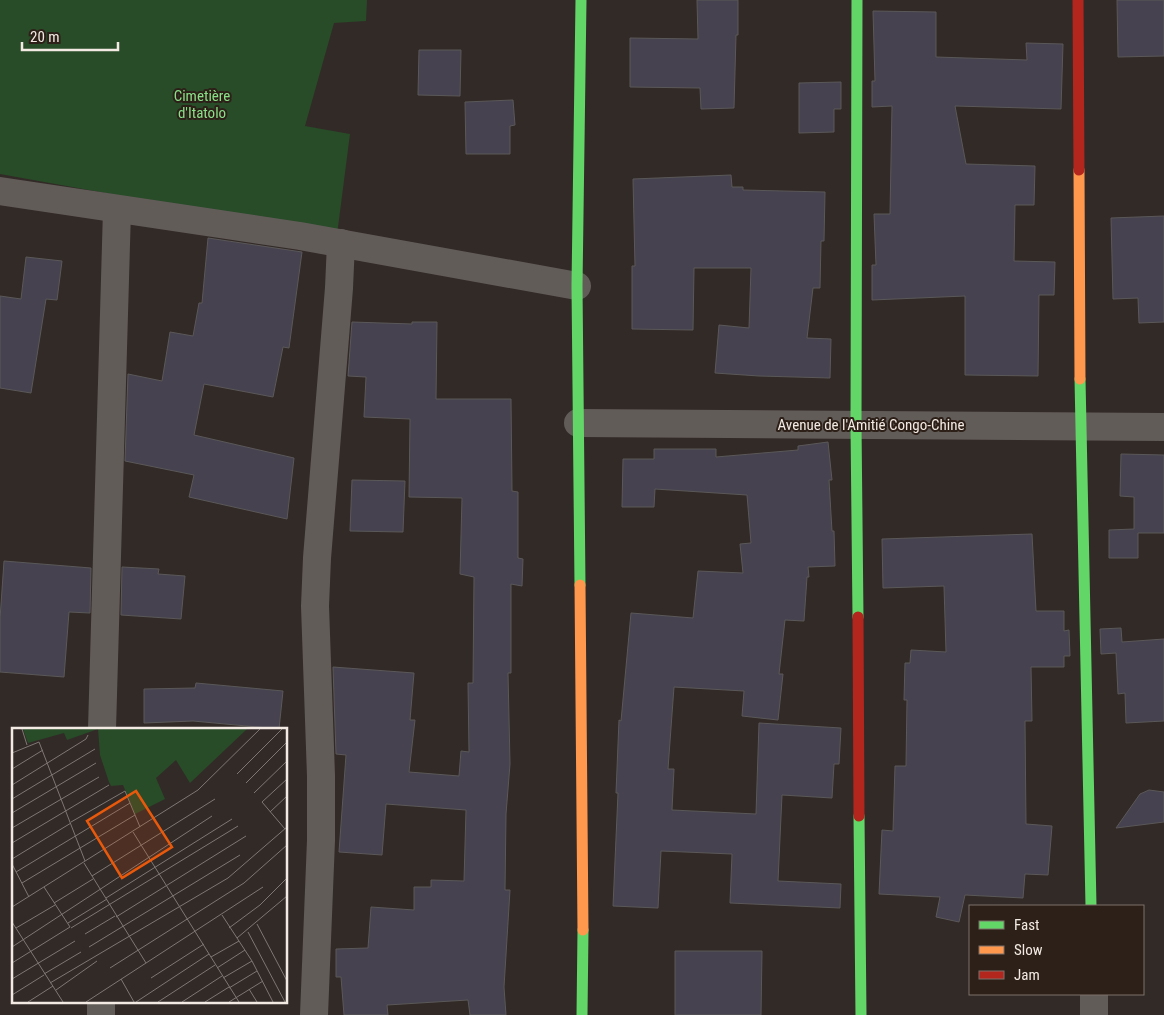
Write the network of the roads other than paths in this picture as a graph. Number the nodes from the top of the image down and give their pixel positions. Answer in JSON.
{"nodes":[{"id":1,"x":581,"y":0,"type":"edge"},
{"id":2,"x":857,"y":0,"type":"edge"},
{"id":3,"x":1078,"y":0,"type":"edge"},
{"id":4,"x":0,"y":191,"type":"edge"},
{"id":5,"x":117,"y":210,"type":"junction"},
{"id":6,"x":341,"y":243,"type":"junction"},
{"id":7,"x":577,"y":286,"type":"junction"},
{"id":8,"x":578,"y":423,"type":"junction"},
{"id":9,"x":856,"y":425,"type":"junction"},
{"id":10,"x":1080,"y":426,"type":"junction"},
{"id":11,"x":1164,"y":427,"type":"edge"},
{"id":12,"x":102,"y":728,"type":"edge"},
{"id":13,"x":1091,"y":905,"type":"edge"},
{"id":14,"x":1094,"y":995,"type":"edge"},
{"id":15,"x":101,"y":1002,"type":"edge"},
{"id":16,"x":101,"y":1015,"type":"edge"},
{"id":17,"x":314,"y":1015,"type":"edge"},
{"id":18,"x":582,"y":1015,"type":"edge"},
{"id":19,"x":861,"y":1015,"type":"edge"},
{"id":20,"x":1094,"y":1015,"type":"edge"}],
"edges":[{"from":1,"to":7,"type":"main road"},
{"from":2,"to":9,"type":"main road"},
{"from":3,"to":10,"type":"main road"},
{"from":4,"to":5,"type":"street"},
{"from":5,"to":6,"type":"street"},
{"from":5,"to":12,"type":"street"},
{"from":6,"to":7,"type":"street"},
{"from":6,"to":17,"type":"street"},
{"from":7,"to":8,"type":"main road"},
{"from":8,"to":9,"type":"street","name":"Avenue de l'Amitié Congo-Chine"},
{"from":8,"to":18,"type":"main road"},
{"from":9,"to":10,"type":"street","name":"Avenue de l'Amitié Congo-Chine"},
{"from":9,"to":19,"type":"main road"},
{"from":10,"to":11,"type":"street","name":"Avenue de l'Amitié Congo-Chine"},
{"from":10,"to":13,"type":"main road"},
{"from":14,"to":20,"type":"street"},
{"from":15,"to":16,"type":"street"}]}
